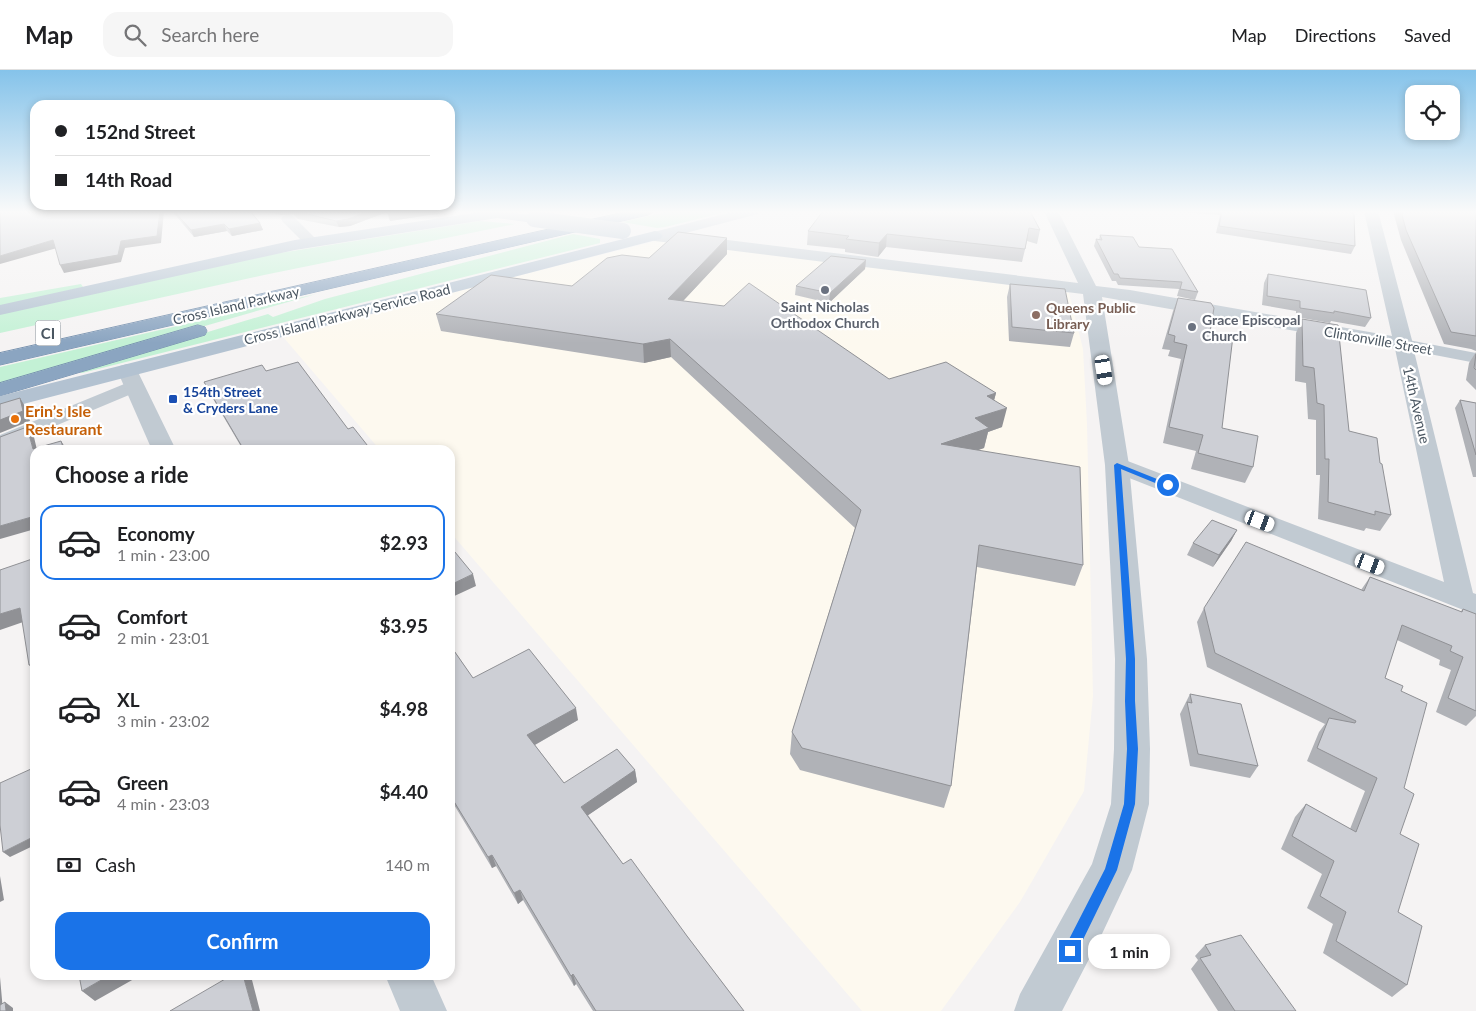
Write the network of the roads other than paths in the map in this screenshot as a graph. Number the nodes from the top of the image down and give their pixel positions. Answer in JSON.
{"nodes":[{"id":1,"x":232,"y":255,"type":"edge"},
{"id":2,"x":246,"y":255,"type":"edge"},
{"id":3,"x":400,"y":255,"type":"edge"},
{"id":4,"x":482,"y":255,"type":"edge"},
{"id":5,"x":496,"y":255,"type":"edge"},
{"id":6,"x":585,"y":255,"type":"edge"},
{"id":7,"x":807,"y":255,"type":"edge"},
{"id":8,"x":1072,"y":255,"type":"edge"},
{"id":9,"x":1382,"y":255,"type":"edge"},
{"id":10,"x":28,"y":288,"type":"dead end"},
{"id":11,"x":1088,"y":290,"type":"junction"},
{"id":12,"x":0,"y":310,"type":"edge"},
{"id":13,"x":0,"y":342,"type":"edge"},
{"id":14,"x":1403,"y":344,"type":"junction"},
{"id":15,"x":1476,"y":358,"type":"edge"},
{"id":16,"x":0,"y":359,"type":"edge"},
{"id":17,"x":131,"y":378,"type":"junction"},
{"id":18,"x":0,"y":390,"type":"edge"},
{"id":19,"x":0,"y":403,"type":"edge"},
{"id":20,"x":0,"y":443,"type":"edge"},
{"id":21,"x":162,"y":445,"type":"edge"},
{"id":22,"x":1117,"y":465,"type":"junction"},
{"id":23,"x":1469,"y":602,"type":"edge"},
{"id":24,"x":410,"y":980,"type":"edge"},
{"id":25,"x":424,"y":1011,"type":"edge"},
{"id":26,"x":1037,"y":1011,"type":"edge"}],
"edges":[{"from":1,"to":10,"type":"main road"},
{"from":2,"to":12,"type":"main road"},
{"from":3,"to":13,"type":"highway","name":"Cross Island Parkway","number":"CI"},
{"from":4,"to":16,"type":"highway","name":"Cross Island Parkway","number":"CI"},
{"from":5,"to":18,"type":"highway"},
{"from":6,"to":17,"type":"main road","name":"Cross Island Parkway Service Road"},
{"from":7,"to":11,"type":"street","name":"Clintonville Street"},
{"from":8,"to":11,"type":"street"},
{"from":9,"to":14,"type":"street","name":"14th Avenue"},
{"from":11,"to":14,"type":"street","name":"Clintonville Street"},
{"from":11,"to":22,"type":"street"},
{"from":14,"to":15,"type":"street","name":"Clintonville Street"},
{"from":14,"to":23,"type":"street","name":"14th Avenue"},
{"from":17,"to":19,"type":"main road","name":"Cross Island Parkway Service Road"},
{"from":17,"to":20,"type":"street"},
{"from":17,"to":21,"type":"street"},
{"from":22,"to":23,"type":"street"},
{"from":22,"to":26,"type":"street"},
{"from":24,"to":25,"type":"street"}]}
